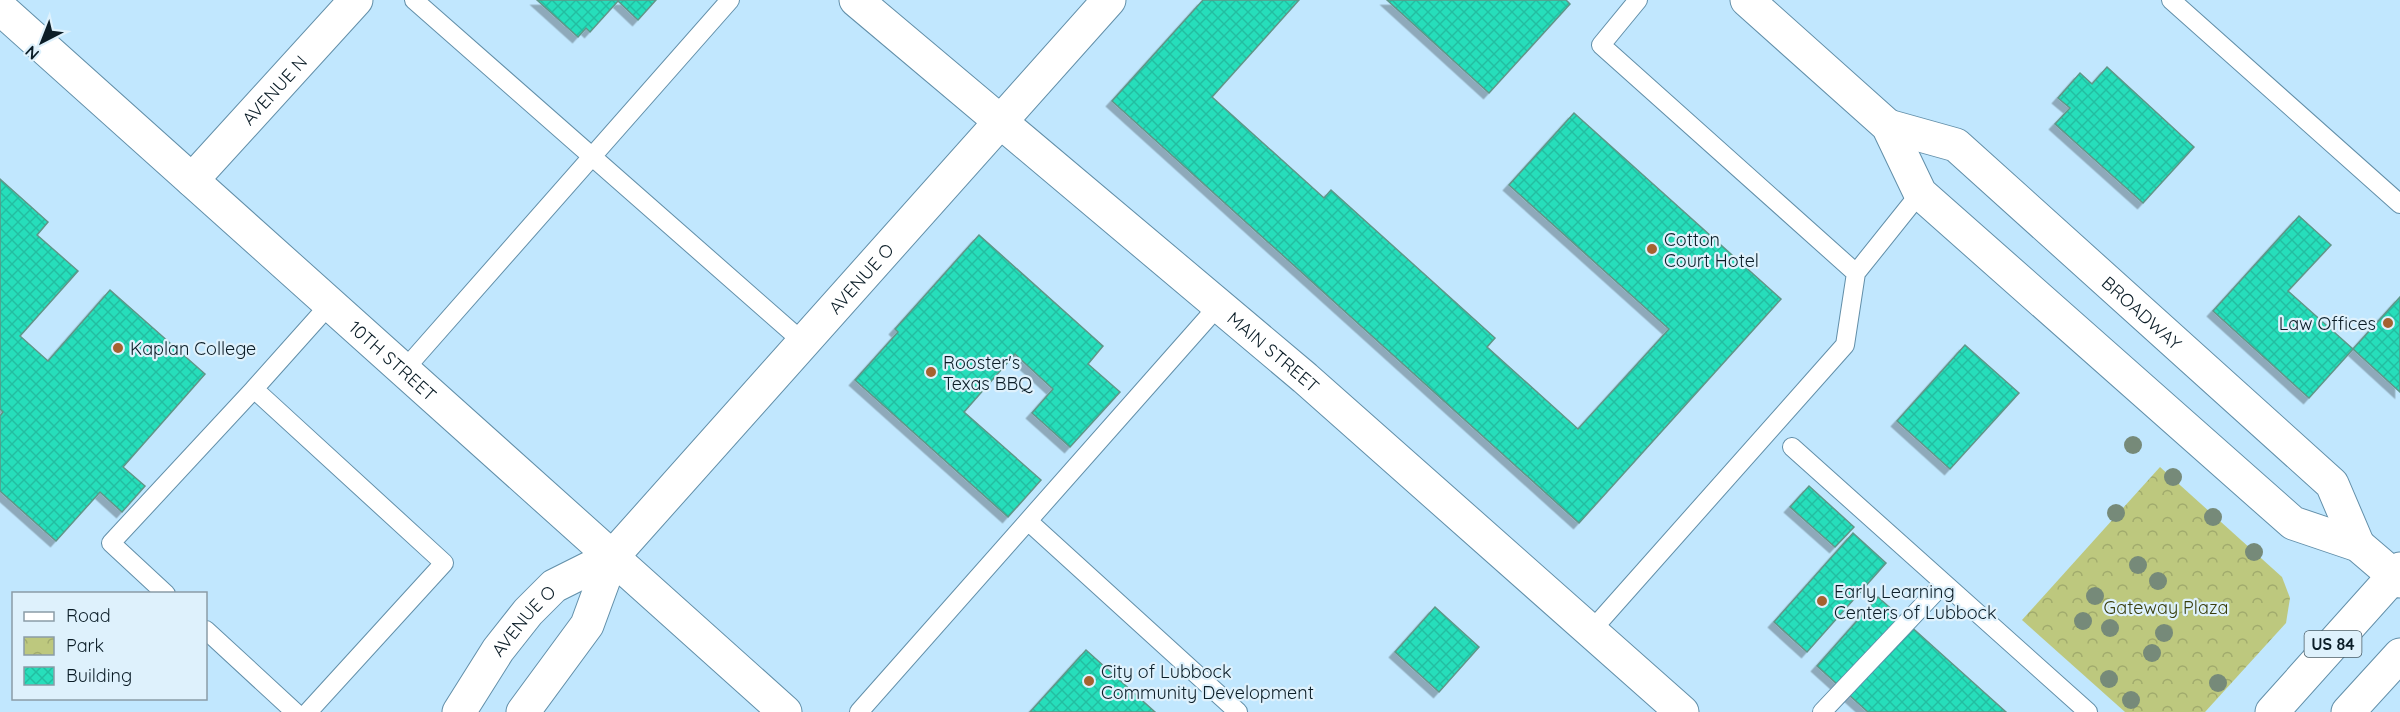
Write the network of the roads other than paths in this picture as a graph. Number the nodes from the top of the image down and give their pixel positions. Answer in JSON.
{"nodes":[{"id":1,"x":356,"y":0,"type":"edge"},
{"id":2,"x":414,"y":0,"type":"edge"},
{"id":3,"x":730,"y":0,"type":"edge"},
{"id":4,"x":856,"y":0,"type":"edge"},
{"id":5,"x":1109,"y":0,"type":"edge"},
{"id":6,"x":1638,"y":0,"type":"edge"},
{"id":7,"x":1747,"y":0,"type":"edge"},
{"id":8,"x":2171,"y":0,"type":"edge"},
{"id":9,"x":0,"y":8,"type":"edge"},
{"id":10,"x":999,"y":122,"type":"junction"},
{"id":11,"x":1888,"y":126,"type":"junction"},
{"id":12,"x":592,"y":156,"type":"junction"},
{"id":13,"x":192,"y":180,"type":"junction"},
{"id":14,"x":1920,"y":193,"type":"junction"},
{"id":15,"x":2400,"y":204,"type":"edge"},
{"id":16,"x":1856,"y":273,"type":"junction"},
{"id":17,"x":330,"y":304,"type":"junction"},
{"id":18,"x":1219,"y":305,"type":"junction"},
{"id":19,"x":803,"y":342,"type":"junction"},
{"id":20,"x":404,"y":370,"type":"junction"},
{"id":21,"x":254,"y":389,"type":"junction"},
{"id":22,"x":1792,"y":447,"type":"dead end"},
{"id":23,"x":1028,"y":521,"type":"junction"},
{"id":24,"x":2358,"y":545,"type":"junction"},
{"id":25,"x":612,"y":556,"type":"junction"},
{"id":26,"x":2398,"y":575,"type":"edge"},
{"id":27,"x":1944,"y":583,"type":"junction"},
{"id":28,"x":164,"y":592,"type":"edge"},
{"id":29,"x":207,"y":631,"type":"edge"},
{"id":30,"x":1591,"y":631,"type":"junction"},
{"id":31,"x":2400,"y":655,"type":"edge"},
{"id":32,"x":295,"y":712,"type":"edge"},
{"id":33,"x":308,"y":712,"type":"edge"},
{"id":34,"x":459,"y":712,"type":"edge"},
{"id":35,"x":523,"y":712,"type":"edge"},
{"id":36,"x":785,"y":712,"type":"edge"},
{"id":37,"x":859,"y":712,"type":"edge"},
{"id":38,"x":1238,"y":712,"type":"edge"},
{"id":39,"x":1683,"y":712,"type":"edge"},
{"id":40,"x":1822,"y":712,"type":"edge"},
{"id":41,"x":2088,"y":712,"type":"edge"},
{"id":42,"x":2272,"y":712,"type":"edge"},
{"id":43,"x":2348,"y":712,"type":"edge"}],
"edges":[{"from":1,"to":13,"type":"main road","name":"AVENUE N"},
{"from":2,"to":12,"type":"lane"},
{"from":3,"to":12,"type":"lane"},
{"from":4,"to":10,"type":"main road","name":"MAIN STREET"},
{"from":5,"to":10,"type":"main road","name":"AVENUE O"},
{"from":6,"to":16,"type":"lane"},
{"from":7,"to":11,"type":"main road","name":"BROADWAY"},
{"from":8,"to":15,"type":"lane"},
{"from":9,"to":13,"type":"main road","name":"10TH STREET"},
{"from":10,"to":18,"type":"main road","name":"MAIN STREET"},
{"from":10,"to":19,"type":"main road","name":"AVENUE O"},
{"from":11,"to":14,"type":"main road","name":"BROADWAY"},
{"from":11,"to":24,"type":"main road","name":"BROADWAY"},
{"from":12,"to":19,"type":"lane"},
{"from":12,"to":20,"type":"lane"},
{"from":13,"to":17,"type":"main road","name":"10TH STREET"},
{"from":14,"to":16,"type":"lane"},
{"from":14,"to":24,"type":"main road","name":"BROADWAY"},
{"from":16,"to":30,"type":"lane"},
{"from":17,"to":20,"type":"main road","name":"10TH STREET"},
{"from":17,"to":21,"type":"lane"},
{"from":18,"to":23,"type":"lane"},
{"from":18,"to":30,"type":"main road","name":"MAIN STREET"},
{"from":19,"to":25,"type":"main road","name":"AVENUE O"},
{"from":20,"to":25,"type":"main road","name":"10TH STREET"},
{"from":21,"to":28,"type":"lane"},
{"from":21,"to":33,"type":"lane"},
{"from":22,"to":27,"type":"lane"},
{"from":23,"to":37,"type":"lane"},
{"from":23,"to":38,"type":"lane"},
{"from":24,"to":26,"type":"main road","name":"BROADWAY"},
{"from":25,"to":34,"type":"main road","name":"AVENUE O"},
{"from":25,"to":35,"type":"main road","name":"AVENUE O"},
{"from":25,"to":36,"type":"main road","name":"10TH STREET"},
{"from":26,"to":42,"type":"main road","number":"US 84"},
{"from":27,"to":40,"type":"lane"},
{"from":27,"to":41,"type":"lane"},
{"from":29,"to":32,"type":"lane"},
{"from":30,"to":39,"type":"main road","name":"MAIN STREET"},
{"from":31,"to":43,"type":"main road"}]}
